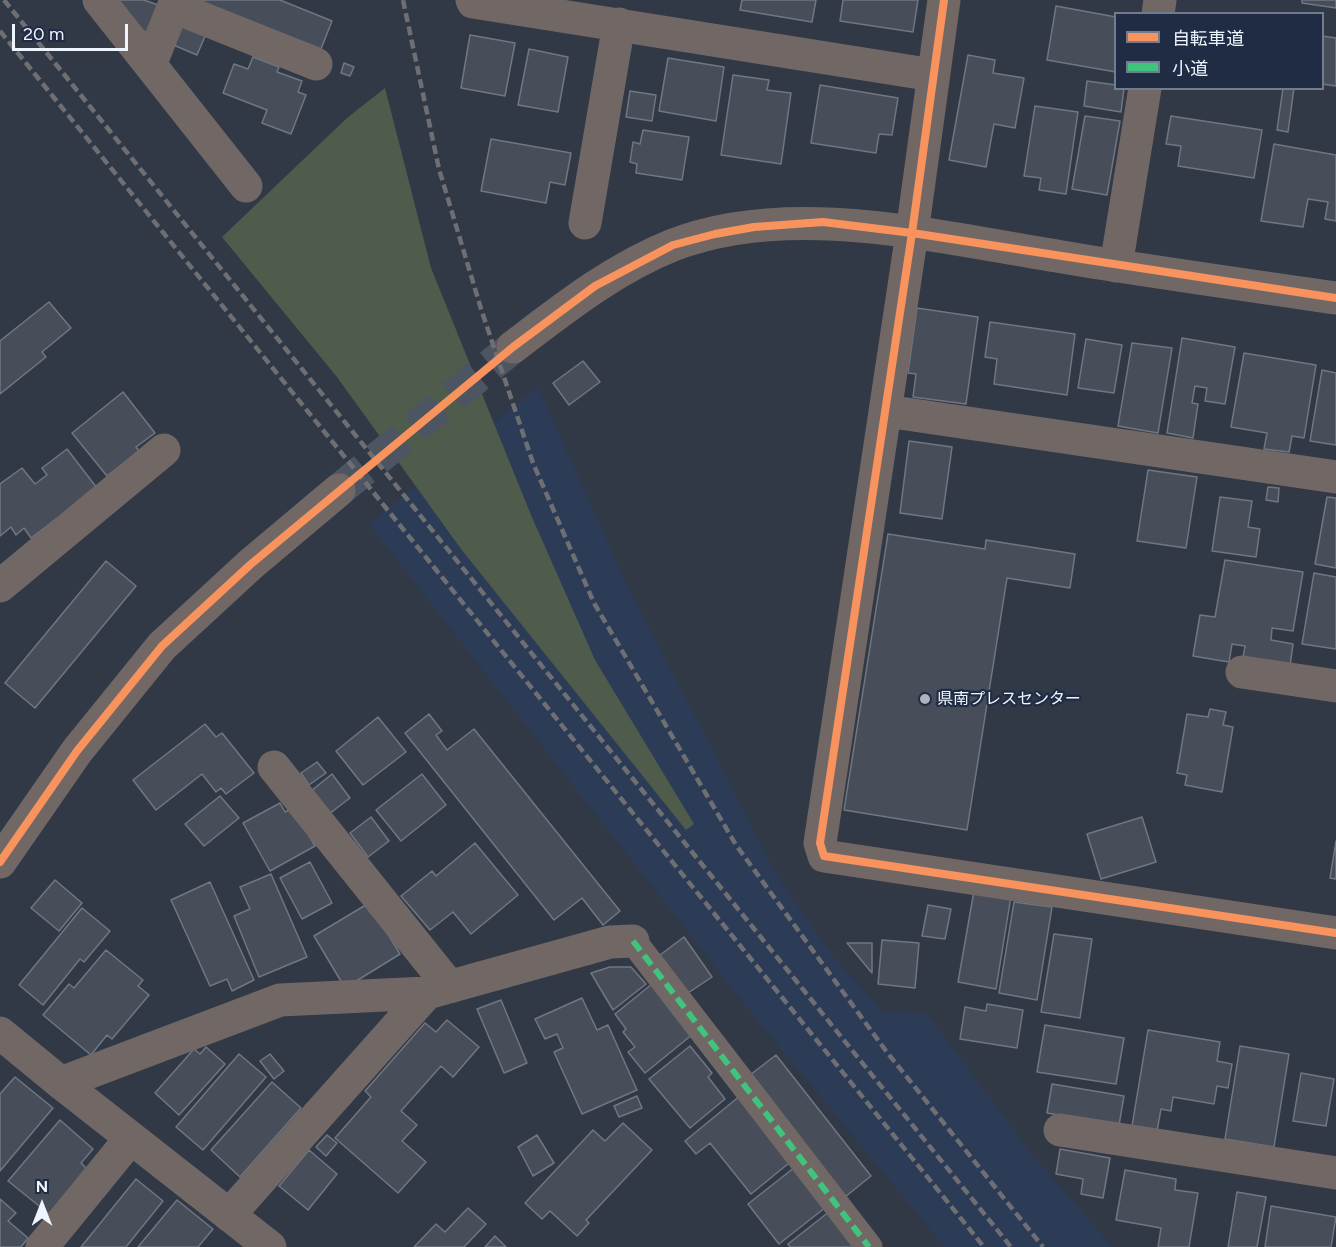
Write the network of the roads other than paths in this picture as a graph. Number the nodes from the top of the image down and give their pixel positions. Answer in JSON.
{"nodes":[{"id":1,"x":99,"y":0,"type":"edge"},
{"id":2,"x":472,"y":0,"type":"edge"},
{"id":3,"x":944,"y":0,"type":"edge"},
{"id":4,"x":175,"y":4,"type":"edge"},
{"id":5,"x":619,"y":24,"type":"junction"},
{"id":6,"x":151,"y":63,"type":"junction"},
{"id":7,"x":316,"y":64,"type":"dead end"},
{"id":8,"x":933,"y":75,"type":"junction"},
{"id":9,"x":1145,"y":90,"type":"edge"},
{"id":10,"x":246,"y":186,"type":"dead end"},
{"id":11,"x":585,"y":223,"type":"dead end"},
{"id":12,"x":912,"y":233,"type":"junction"},
{"id":13,"x":1116,"y":266,"type":"junction"},
{"id":14,"x":1336,"y":298,"type":"edge"},
{"id":15,"x":513,"y":347,"type":"tunnel mouth"},
{"id":16,"x":886,"y":411,"type":"junction"},
{"id":17,"x":164,"y":450,"type":"dead end"},
{"id":18,"x":1336,"y":477,"type":"edge"},
{"id":19,"x":339,"y":490,"type":"tunnel mouth"},
{"id":20,"x":0,"y":586,"type":"edge"},
{"id":21,"x":1242,"y":672,"type":"dead end"},
{"id":22,"x":1336,"y":686,"type":"edge"},
{"id":23,"x":274,"y":767,"type":"dead end"},
{"id":24,"x":0,"y":860,"type":"edge"},
{"id":25,"x":1336,"y":933,"type":"edge"},
{"id":26,"x":633,"y":941,"type":"joint"},
{"id":27,"x":439,"y":990,"type":"junction"},
{"id":28,"x":0,"y":1033,"type":"edge"},
{"id":29,"x":61,"y":1083,"type":"junction"},
{"id":30,"x":1060,"y":1130,"type":"dead end"},
{"id":31,"x":131,"y":1138,"type":"junction"},
{"id":32,"x":1336,"y":1173,"type":"edge"},
{"id":33,"x":229,"y":1215,"type":"junction"},
{"id":34,"x":42,"y":1247,"type":"edge"},
{"id":35,"x":270,"y":1247,"type":"edge"},
{"id":36,"x":869,"y":1247,"type":"edge"}],
"edges":[{"from":1,"to":6,"type":"street"},
{"from":2,"to":5,"type":"street"},
{"from":3,"to":8,"type":"street"},
{"from":4,"to":6,"type":"street"},
{"from":4,"to":7,"type":"street"},
{"from":5,"to":8,"type":"street"},
{"from":5,"to":11,"type":"street"},
{"from":6,"to":10,"type":"street"},
{"from":8,"to":12,"type":"street"},
{"from":9,"to":13,"type":"street"},
{"from":12,"to":13,"type":"street"},
{"from":12,"to":15,"type":"street"},
{"from":12,"to":16,"type":"street"},
{"from":13,"to":14,"type":"street"},
{"from":16,"to":18,"type":"street"},
{"from":16,"to":25,"type":"street"},
{"from":17,"to":20,"type":"street"},
{"from":19,"to":24,"type":"street"},
{"from":21,"to":22,"type":"street"},
{"from":23,"to":27,"type":"street"},
{"from":26,"to":27,"type":"street"},
{"from":26,"to":36,"type":"street"},
{"from":27,"to":29,"type":"street"},
{"from":27,"to":33,"type":"street"},
{"from":28,"to":29,"type":"street"},
{"from":29,"to":31,"type":"street"},
{"from":30,"to":32,"type":"street"},
{"from":31,"to":33,"type":"street"},
{"from":31,"to":34,"type":"street"},
{"from":33,"to":35,"type":"street"}]}
